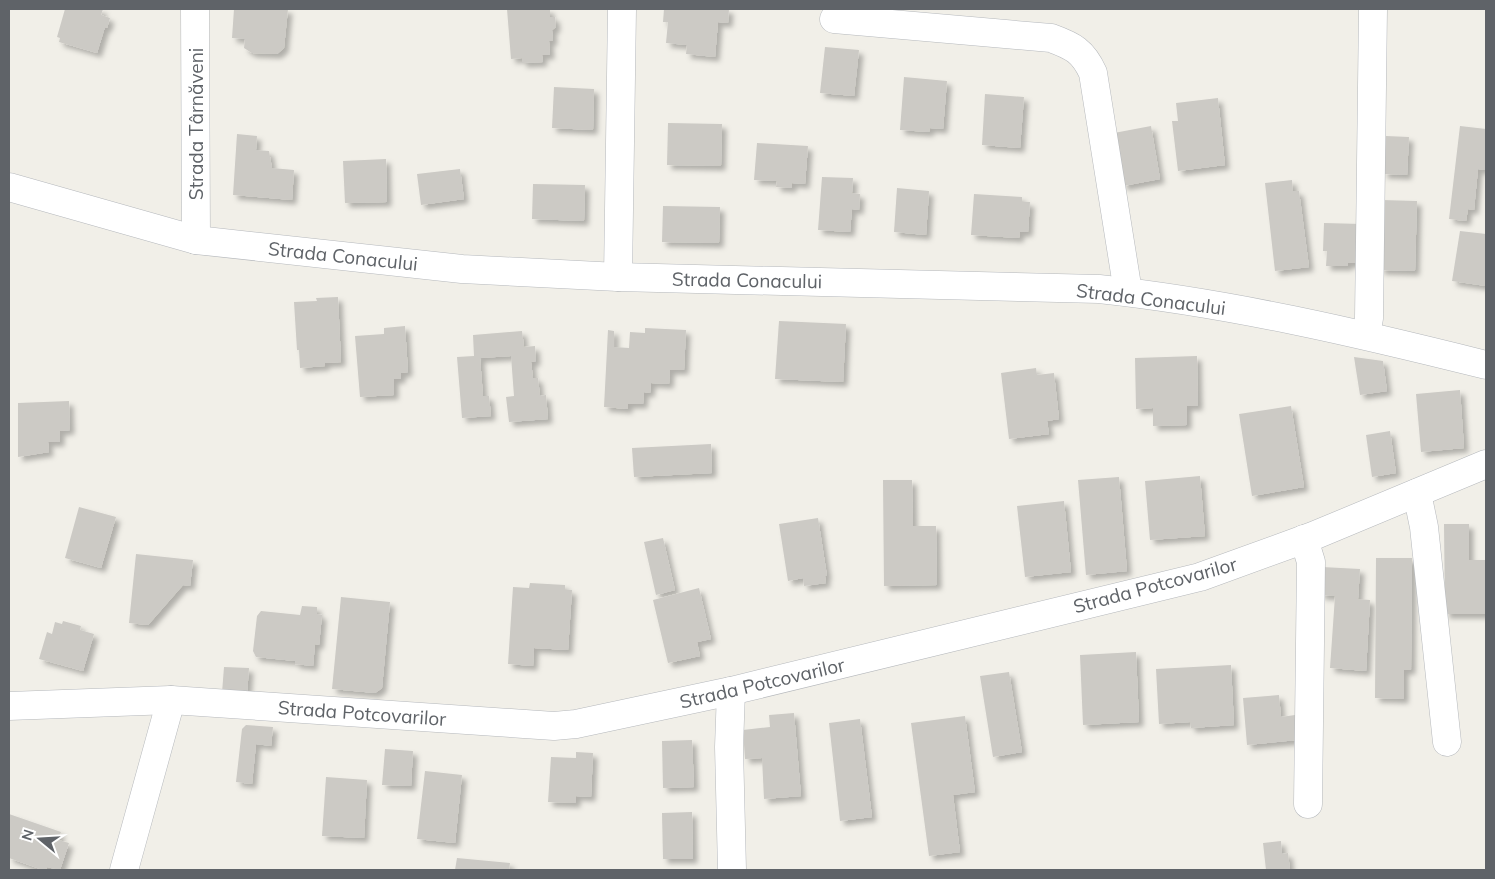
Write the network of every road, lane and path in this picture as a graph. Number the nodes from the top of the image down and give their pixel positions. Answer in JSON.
{"nodes":[{"id":1,"x":195,"y":9,"type":"edge"},
{"id":2,"x":622,"y":9,"type":"edge"},
{"id":3,"x":1373,"y":9,"type":"edge"},
{"id":4,"x":834,"y":20,"type":"dead end"},
{"id":5,"x":9,"y":187,"type":"edge"},
{"id":6,"x":196,"y":240,"type":"junction"},
{"id":7,"x":618,"y":277,"type":"junction"},
{"id":8,"x":1128,"y":292,"type":"junction"},
{"id":9,"x":1366,"y":335,"type":"junction"},
{"id":10,"x":1486,"y":365,"type":"edge"},
{"id":11,"x":1486,"y":464,"type":"edge"},
{"id":12,"x":1417,"y":493,"type":"junction"},
{"id":13,"x":1304,"y":539,"type":"junction"},
{"id":14,"x":731,"y":691,"type":"junction"},
{"id":15,"x":171,"y":700,"type":"junction"},
{"id":16,"x":9,"y":706,"type":"edge"},
{"id":17,"x":1448,"y":742,"type":"dead end"},
{"id":18,"x":1308,"y":804,"type":"dead end"},
{"id":19,"x":124,"y":870,"type":"edge"},
{"id":20,"x":732,"y":870,"type":"edge"}],
"edges":[{"from":1,"to":6,"type":"street","name":"Strada Târnăveni"},
{"from":2,"to":7,"type":"street"},
{"from":3,"to":9,"type":"street"},
{"from":4,"to":8,"type":"street"},
{"from":5,"to":6,"type":"street","name":"Strada Conacului"},
{"from":6,"to":7,"type":"street","name":"Strada Conacului"},
{"from":7,"to":8,"type":"street","name":"Strada Conacului"},
{"from":8,"to":9,"type":"street","name":"Strada Conacului"},
{"from":9,"to":10,"type":"street","name":"Strada Conacului"},
{"from":11,"to":12,"type":"street","name":"Strada Potcovarilor"},
{"from":12,"to":13,"type":"street","name":"Strada Potcovarilor"},
{"from":12,"to":17,"type":"street"},
{"from":13,"to":14,"type":"street","name":"Strada Potcovarilor"},
{"from":13,"to":18,"type":"street"},
{"from":14,"to":15,"type":"street","name":"Strada Potcovarilor"},
{"from":14,"to":20,"type":"street"},
{"from":15,"to":16,"type":"street","name":"Strada Potcovarilor"},
{"from":15,"to":19,"type":"street"}]}
